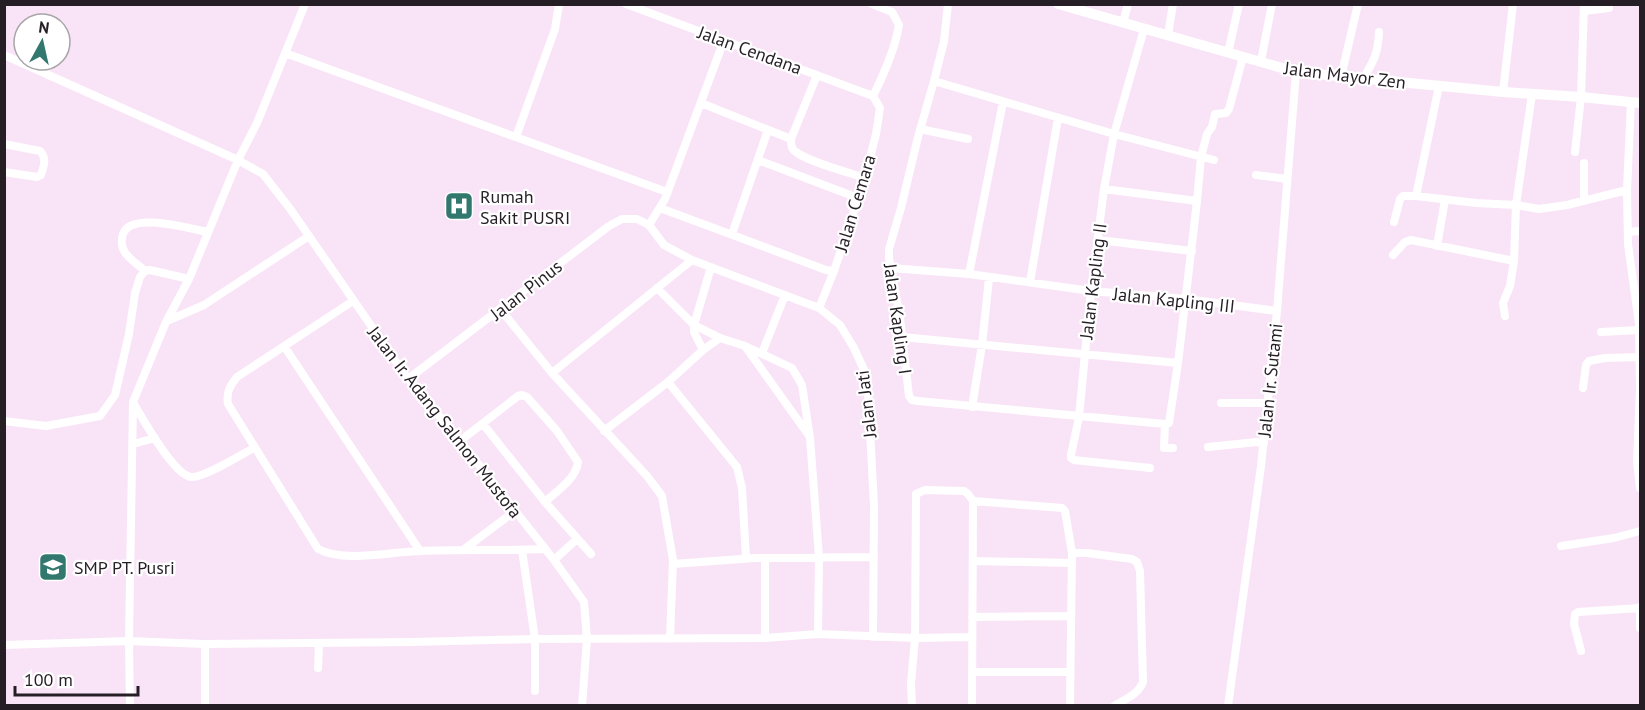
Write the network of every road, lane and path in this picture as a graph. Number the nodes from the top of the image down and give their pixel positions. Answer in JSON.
{"nodes":[{"id":1,"x":305,"y":4,"type":"edge"},
{"id":2,"x":559,"y":4,"type":"edge"},
{"id":3,"x":626,"y":4,"type":"edge"},
{"id":4,"x":872,"y":4,"type":"edge"},
{"id":5,"x":948,"y":4,"type":"edge"},
{"id":6,"x":1128,"y":4,"type":"edge"},
{"id":7,"x":1173,"y":4,"type":"edge"},
{"id":8,"x":1239,"y":4,"type":"edge"},
{"id":9,"x":1272,"y":4,"type":"edge"},
{"id":10,"x":1358,"y":4,"type":"edge"},
{"id":11,"x":1513,"y":4,"type":"edge"},
{"id":12,"x":1062,"y":5,"type":"edge"},
{"id":13,"x":1584,"y":8,"type":"edge"},
{"id":14,"x":1609,"y":8,"type":"dead end"},
{"id":15,"x":1099,"y":10,"type":"edge"},
{"id":16,"x":1123,"y":23,"type":"junction"},
{"id":17,"x":1144,"y":29,"type":"junction"},
{"id":18,"x":1378,"y":32,"type":"dead end"},
{"id":19,"x":1168,"y":35,"type":"junction"},
{"id":20,"x":724,"y":40,"type":"junction"},
{"id":21,"x":285,"y":53,"type":"junction"},
{"id":22,"x":1228,"y":53,"type":"junction"},
{"id":23,"x":4,"y":55,"type":"edge"},
{"id":24,"x":1243,"y":57,"type":"junction"},
{"id":25,"x":1261,"y":61,"type":"junction"},
{"id":26,"x":1296,"y":72,"type":"junction"},
{"id":27,"x":817,"y":75,"type":"junction"},
{"id":28,"x":1341,"y":77,"type":"junction"},
{"id":29,"x":1363,"y":79,"type":"junction"},
{"id":30,"x":934,"y":81,"type":"junction"},
{"id":31,"x":1439,"y":86,"type":"junction"},
{"id":32,"x":1503,"y":92,"type":"junction"},
{"id":33,"x":1532,"y":94,"type":"junction"},
{"id":34,"x":873,"y":96,"type":"junction"},
{"id":35,"x":1581,"y":97,"type":"junction"},
{"id":36,"x":1003,"y":102,"type":"junction"},
{"id":37,"x":1636,"y":102,"type":"edge"},
{"id":38,"x":701,"y":103,"type":"junction"},
{"id":39,"x":1058,"y":118,"type":"junction"},
{"id":40,"x":920,"y":129,"type":"junction"},
{"id":41,"x":768,"y":130,"type":"junction"},
{"id":42,"x":1114,"y":134,"type":"junction"},
{"id":43,"x":516,"y":137,"type":"junction"},
{"id":44,"x":791,"y":139,"type":"junction"},
{"id":45,"x":968,"y":139,"type":"dead end"},
{"id":46,"x":4,"y":144,"type":"edge"},
{"id":47,"x":1575,"y":152,"type":"dead end"},
{"id":48,"x":1201,"y":157,"type":"junction"},
{"id":49,"x":238,"y":160,"type":"junction"},
{"id":50,"x":758,"y":160,"type":"junction"},
{"id":51,"x":1215,"y":160,"type":"dead end"},
{"id":52,"x":1584,"y":163,"type":"dead end"},
{"id":53,"x":4,"y":172,"type":"edge"},
{"id":54,"x":1256,"y":176,"type":"dead end"},
{"id":55,"x":865,"y":178,"type":"junction"},
{"id":56,"x":1287,"y":179,"type":"junction"},
{"id":57,"x":1104,"y":189,"type":"junction"},
{"id":58,"x":1628,"y":190,"type":"junction"},
{"id":59,"x":667,"y":192,"type":"junction"},
{"id":60,"x":1416,"y":196,"type":"junction"},
{"id":61,"x":858,"y":198,"type":"junction"},
{"id":62,"x":1445,"y":200,"type":"junction"},
{"id":63,"x":1197,"y":201,"type":"junction"},
{"id":64,"x":1584,"y":201,"type":"junction"},
{"id":65,"x":1516,"y":206,"type":"junction"},
{"id":66,"x":660,"y":208,"type":"junction"},
{"id":67,"x":1394,"y":222,"type":"dead end"},
{"id":68,"x":649,"y":225,"type":"junction"},
{"id":69,"x":1641,"y":231,"type":"edge"},
{"id":70,"x":208,"y":232,"type":"junction"},
{"id":71,"x":1628,"y":232,"type":"junction"},
{"id":72,"x":732,"y":234,"type":"junction"},
{"id":73,"x":309,"y":236,"type":"junction"},
{"id":74,"x":1098,"y":240,"type":"junction"},
{"id":75,"x":1437,"y":246,"type":"junction"},
{"id":76,"x":1192,"y":251,"type":"junction"},
{"id":77,"x":1394,"y":255,"type":"dead end"},
{"id":78,"x":692,"y":260,"type":"junction"},
{"id":79,"x":1514,"y":261,"type":"junction"},
{"id":80,"x":711,"y":267,"type":"junction"},
{"id":81,"x":891,"y":268,"type":"junction"},
{"id":82,"x":145,"y":271,"type":"junction"},
{"id":83,"x":834,"y":271,"type":"junction"},
{"id":84,"x":969,"y":274,"type":"junction"},
{"id":85,"x":989,"y":278,"type":"junction"},
{"id":86,"x":189,"y":279,"type":"junction"},
{"id":87,"x":1030,"y":282,"type":"junction"},
{"id":88,"x":657,"y":288,"type":"junction"},
{"id":89,"x":1091,"y":291,"type":"junction"},
{"id":90,"x":785,"y":295,"type":"junction"},
{"id":91,"x":1186,"y":299,"type":"junction"},
{"id":92,"x":353,"y":301,"type":"junction"},
{"id":93,"x":819,"y":308,"type":"junction"},
{"id":94,"x":501,"y":310,"type":"junction"},
{"id":95,"x":1277,"y":311,"type":"junction"},
{"id":96,"x":1505,"y":316,"type":"dead end"},
{"id":97,"x":166,"y":322,"type":"junction"},
{"id":98,"x":694,"y":325,"type":"junction"},
{"id":99,"x":1639,"y":330,"type":"edge"},
{"id":100,"x":1601,"y":332,"type":"dead end"},
{"id":101,"x":902,"y":337,"type":"junction"},
{"id":102,"x":720,"y":338,"type":"junction"},
{"id":103,"x":982,"y":345,"type":"junction"},
{"id":104,"x":284,"y":346,"type":"junction"},
{"id":105,"x":745,"y":346,"type":"junction"},
{"id":106,"x":703,"y":350,"type":"junction"},
{"id":107,"x":762,"y":353,"type":"junction"},
{"id":108,"x":1085,"y":356,"type":"junction"},
{"id":109,"x":1640,"y":357,"type":"edge"},
{"id":110,"x":1178,"y":363,"type":"junction"},
{"id":111,"x":1640,"y":372,"type":"edge"},
{"id":112,"x":552,"y":373,"type":"junction"},
{"id":113,"x":408,"y":380,"type":"junction"},
{"id":114,"x":668,"y":382,"type":"junction"},
{"id":115,"x":1583,"y":388,"type":"dead end"},
{"id":116,"x":133,"y":402,"type":"junction"},
{"id":117,"x":1221,"y":403,"type":"dead end"},
{"id":118,"x":1268,"y":403,"type":"junction"},
{"id":119,"x":972,"y":407,"type":"junction"},
{"id":120,"x":1078,"y":417,"type":"junction"},
{"id":121,"x":1640,"y":420,"type":"edge"},
{"id":122,"x":4,"y":421,"type":"edge"},
{"id":123,"x":483,"y":424,"type":"junction"},
{"id":124,"x":1165,"y":424,"type":"junction"},
{"id":125,"x":604,"y":431,"type":"junction"},
{"id":126,"x":155,"y":438,"type":"junction"},
{"id":127,"x":810,"y":438,"type":"junction"},
{"id":128,"x":460,"y":441,"type":"junction"},
{"id":129,"x":1264,"y":443,"type":"junction"},
{"id":130,"x":133,"y":444,"type":"junction"},
{"id":131,"x":1208,"y":447,"type":"dead end"},
{"id":132,"x":254,"y":448,"type":"junction"},
{"id":133,"x":1173,"y":448,"type":"dead end"},
{"id":134,"x":1639,"y":462,"type":"edge"},
{"id":135,"x":1150,"y":468,"type":"dead end"},
{"id":136,"x":1641,"y":488,"type":"edge"},
{"id":137,"x":973,"y":501,"type":"junction"},
{"id":138,"x":545,"y":502,"type":"junction"},
{"id":139,"x":515,"y":511,"type":"junction"},
{"id":140,"x":1641,"y":531,"type":"edge"},
{"id":141,"x":578,"y":539,"type":"junction"},
{"id":142,"x":1561,"y":546,"type":"dead end"},
{"id":143,"x":545,"y":549,"type":"junction"},
{"id":144,"x":463,"y":550,"type":"junction"},
{"id":145,"x":522,"y":550,"type":"junction"},
{"id":146,"x":420,"y":551,"type":"junction"},
{"id":147,"x":1072,"y":553,"type":"junction"},
{"id":148,"x":591,"y":554,"type":"dead end"},
{"id":149,"x":819,"y":557,"type":"junction"},
{"id":150,"x":874,"y":557,"type":"junction"},
{"id":151,"x":746,"y":558,"type":"junction"},
{"id":152,"x":765,"y":558,"type":"junction"},
{"id":153,"x":554,"y":560,"type":"junction"},
{"id":154,"x":973,"y":561,"type":"junction"},
{"id":155,"x":1072,"y":562,"type":"junction"},
{"id":156,"x":673,"y":564,"type":"junction"},
{"id":157,"x":1640,"y":607,"type":"edge"},
{"id":158,"x":1071,"y":616,"type":"junction"},
{"id":159,"x":972,"y":617,"type":"junction"},
{"id":160,"x":1641,"y":628,"type":"edge"},
{"id":161,"x":818,"y":634,"type":"junction"},
{"id":162,"x":873,"y":637,"type":"junction"},
{"id":163,"x":972,"y":637,"type":"junction"},
{"id":164,"x":765,"y":638,"type":"junction"},
{"id":165,"x":915,"y":638,"type":"junction"},
{"id":166,"x":535,"y":639,"type":"junction"},
{"id":167,"x":587,"y":639,"type":"junction"},
{"id":168,"x":670,"y":639,"type":"junction"},
{"id":169,"x":129,"y":641,"type":"junction"},
{"id":170,"x":319,"y":643,"type":"junction"},
{"id":171,"x":205,"y":644,"type":"junction"},
{"id":172,"x":4,"y":645,"type":"edge"},
{"id":173,"x":1581,"y":651,"type":"dead end"},
{"id":174,"x":318,"y":668,"type":"dead end"},
{"id":175,"x":972,"y":672,"type":"junction"},
{"id":176,"x":1070,"y":672,"type":"junction"},
{"id":177,"x":535,"y":691,"type":"dead end"},
{"id":178,"x":130,"y":705,"type":"edge"},
{"id":179,"x":206,"y":705,"type":"edge"},
{"id":180,"x":582,"y":705,"type":"edge"},
{"id":181,"x":912,"y":705,"type":"edge"},
{"id":182,"x":972,"y":705,"type":"edge"},
{"id":183,"x":1070,"y":705,"type":"edge"},
{"id":184,"x":1114,"y":705,"type":"edge"},
{"id":185,"x":1228,"y":705,"type":"edge"}],
"edges":[{"from":1,"to":21,"type":"street"},
{"from":2,"to":43,"type":"street"},
{"from":3,"to":20,"type":"street","name":"Jalan Cendana"},
{"from":4,"to":34,"type":"street"},
{"from":5,"to":30,"type":"street","name":"Jalan Kapling I"},
{"from":6,"to":16,"type":"street"},
{"from":7,"to":19,"type":"street"},
{"from":8,"to":22,"type":"street"},
{"from":9,"to":25,"type":"street"},
{"from":10,"to":28,"type":"street"},
{"from":11,"to":32,"type":"street"},
{"from":12,"to":15,"type":"street","name":"Jalan Mayor Zen"},
{"from":13,"to":14,"type":"street"},
{"from":13,"to":35,"type":"street"},
{"from":15,"to":16,"type":"street","name":"Jalan Mayor Zen"},
{"from":16,"to":17,"type":"street","name":"Jalan Mayor Zen"},
{"from":17,"to":19,"type":"street","name":"Jalan Mayor Zen"},
{"from":17,"to":42,"type":"street","name":"Jalan Kapling II"},
{"from":18,"to":29,"type":"street"},
{"from":19,"to":22,"type":"street","name":"Jalan Mayor Zen"},
{"from":20,"to":27,"type":"street","name":"Jalan Cendana"},
{"from":20,"to":38,"type":"street"},
{"from":21,"to":43,"type":"street"},
{"from":21,"to":49,"type":"street"},
{"from":22,"to":24,"type":"street","name":"Jalan Mayor Zen"},
{"from":23,"to":49,"type":"street","name":"Jalan Ir. Adang Salmon Mustofa"},
{"from":24,"to":25,"type":"street","name":"Jalan Mayor Zen"},
{"from":24,"to":48,"type":"street"},
{"from":25,"to":26,"type":"street","name":"Jalan Mayor Zen"},
{"from":26,"to":28,"type":"street","name":"Jalan Mayor Zen"},
{"from":26,"to":56,"type":"street","name":"Jalan Ir. Sutami"},
{"from":27,"to":34,"type":"street","name":"Jalan Cendana"},
{"from":27,"to":44,"type":"street"},
{"from":28,"to":29,"type":"street","name":"Jalan Mayor Zen"},
{"from":29,"to":31,"type":"street","name":"Jalan Mayor Zen"},
{"from":30,"to":36,"type":"street"},
{"from":30,"to":40,"type":"street","name":"Jalan Kapling I"},
{"from":31,"to":32,"type":"street","name":"Jalan Mayor Zen"},
{"from":31,"to":60,"type":"street"},
{"from":32,"to":33,"type":"street","name":"Jalan Mayor Zen"},
{"from":33,"to":35,"type":"street","name":"Jalan Mayor Zen"},
{"from":33,"to":65,"type":"street"},
{"from":34,"to":55,"type":"street","name":"Jalan Cemara"},
{"from":35,"to":37,"type":"street","name":"Jalan Mayor Zen"},
{"from":35,"to":47,"type":"street"},
{"from":36,"to":39,"type":"street"},
{"from":36,"to":84,"type":"street"},
{"from":37,"to":58,"type":"street"},
{"from":38,"to":41,"type":"street"},
{"from":38,"to":59,"type":"street"},
{"from":39,"to":42,"type":"street"},
{"from":39,"to":87,"type":"street"},
{"from":40,"to":45,"type":"street"},
{"from":40,"to":81,"type":"street","name":"Jalan Kapling I"},
{"from":41,"to":44,"type":"street"},
{"from":41,"to":50,"type":"street"},
{"from":42,"to":48,"type":"street"},
{"from":42,"to":57,"type":"street","name":"Jalan Kapling II"},
{"from":43,"to":59,"type":"street"},
{"from":44,"to":55,"type":"street"},
{"from":46,"to":53,"type":"street"},
{"from":48,"to":51,"type":"street"},
{"from":48,"to":63,"type":"street"},
{"from":49,"to":70,"type":"street"},
{"from":49,"to":73,"type":"street","name":"Jalan Ir. Adang Salmon Mustofa"},
{"from":50,"to":61,"type":"street"},
{"from":50,"to":72,"type":"street"},
{"from":52,"to":64,"type":"street"},
{"from":54,"to":56,"type":"street"},
{"from":55,"to":61,"type":"street","name":"Jalan Cemara"},
{"from":56,"to":95,"type":"street","name":"Jalan Ir. Sutami"},
{"from":57,"to":63,"type":"street"},
{"from":57,"to":74,"type":"street","name":"Jalan Kapling II"},
{"from":58,"to":64,"type":"street"},
{"from":58,"to":71,"type":"street"},
{"from":59,"to":66,"type":"street"},
{"from":60,"to":62,"type":"street"},
{"from":60,"to":67,"type":"street"},
{"from":61,"to":83,"type":"street","name":"Jalan Cemara"},
{"from":62,"to":65,"type":"street"},
{"from":62,"to":75,"type":"street"},
{"from":63,"to":76,"type":"street"},
{"from":64,"to":65,"type":"street"},
{"from":65,"to":79,"type":"street"},
{"from":66,"to":68,"type":"street"},
{"from":66,"to":72,"type":"street"},
{"from":68,"to":78,"type":"street","name":"Jalan Jati"},
{"from":68,"to":94,"type":"street","name":"Jalan Pinus"},
{"from":69,"to":71,"type":"street"},
{"from":70,"to":82,"type":"street"},
{"from":70,"to":86,"type":"street"},
{"from":71,"to":99,"type":"street"},
{"from":72,"to":83,"type":"street"},
{"from":73,"to":92,"type":"street","name":"Jalan Ir. Adang Salmon Mustofa"},
{"from":73,"to":97,"type":"street"},
{"from":74,"to":76,"type":"street"},
{"from":74,"to":89,"type":"street","name":"Jalan Kapling II"},
{"from":75,"to":77,"type":"street"},
{"from":75,"to":79,"type":"street"},
{"from":76,"to":91,"type":"street"},
{"from":78,"to":80,"type":"street","name":"Jalan Jati"},
{"from":78,"to":88,"type":"street"},
{"from":79,"to":96,"type":"street"},
{"from":80,"to":90,"type":"street","name":"Jalan Jati"},
{"from":80,"to":98,"type":"street"},
{"from":81,"to":84,"type":"street","name":"Jalan Kapling III"},
{"from":81,"to":101,"type":"street","name":"Jalan Kapling I"},
{"from":82,"to":86,"type":"street"},
{"from":82,"to":122,"type":"street"},
{"from":83,"to":93,"type":"street","name":"Jalan Cemara"},
{"from":84,"to":85,"type":"street","name":"Jalan Kapling III"},
{"from":85,"to":87,"type":"street","name":"Jalan Kapling III"},
{"from":85,"to":103,"type":"street"},
{"from":86,"to":97,"type":"street"},
{"from":87,"to":89,"type":"street","name":"Jalan Kapling III"},
{"from":88,"to":98,"type":"street"},
{"from":88,"to":112,"type":"street"},
{"from":89,"to":91,"type":"street","name":"Jalan Kapling III"},
{"from":89,"to":108,"type":"street","name":"Jalan Kapling II"},
{"from":90,"to":93,"type":"street","name":"Jalan Jati"},
{"from":90,"to":107,"type":"street"},
{"from":91,"to":95,"type":"street","name":"Jalan Kapling III"},
{"from":91,"to":110,"type":"street"},
{"from":92,"to":104,"type":"street"},
{"from":92,"to":113,"type":"street","name":"Jalan Ir. Adang Salmon Mustofa"},
{"from":93,"to":150,"type":"street","name":"Jalan Jati"},
{"from":94,"to":112,"type":"street"},
{"from":94,"to":113,"type":"street","name":"Jalan Pinus"},
{"from":95,"to":118,"type":"street","name":"Jalan Ir. Sutami"},
{"from":97,"to":116,"type":"street"},
{"from":98,"to":102,"type":"street"},
{"from":98,"to":106,"type":"street"},
{"from":99,"to":100,"type":"street"},
{"from":99,"to":109,"type":"street"},
{"from":101,"to":103,"type":"street"},
{"from":101,"to":119,"type":"street","name":"Jalan Kapling I"},
{"from":102,"to":105,"type":"street"},
{"from":102,"to":106,"type":"street"},
{"from":103,"to":108,"type":"street"},
{"from":103,"to":119,"type":"street"},
{"from":104,"to":132,"type":"street"},
{"from":104,"to":146,"type":"street"},
{"from":105,"to":107,"type":"street"},
{"from":105,"to":127,"type":"street"},
{"from":106,"to":114,"type":"street"},
{"from":107,"to":127,"type":"street"},
{"from":108,"to":110,"type":"street"},
{"from":108,"to":120,"type":"street","name":"Jalan Kapling II"},
{"from":109,"to":111,"type":"street"},
{"from":109,"to":115,"type":"street"},
{"from":110,"to":124,"type":"street"},
{"from":111,"to":121,"type":"street"},
{"from":112,"to":125,"type":"street"},
{"from":113,"to":128,"type":"street","name":"Jalan Ir. Adang Salmon Mustofa"},
{"from":114,"to":125,"type":"street"},
{"from":114,"to":151,"type":"street"},
{"from":116,"to":126,"type":"street"},
{"from":116,"to":130,"type":"street"},
{"from":117,"to":118,"type":"street"},
{"from":118,"to":129,"type":"street","name":"Jalan Ir. Sutami"},
{"from":119,"to":120,"type":"street","name":"Jalan Kapling I"},
{"from":120,"to":124,"type":"street","name":"Jalan Kapling I"},
{"from":120,"to":135,"type":"street","name":"Jalan Kapling II"},
{"from":121,"to":134,"type":"street"},
{"from":123,"to":128,"type":"street"},
{"from":123,"to":138,"type":"street"},
{"from":123,"to":138,"type":"street"},
{"from":124,"to":133,"type":"street"},
{"from":125,"to":156,"type":"street"},
{"from":126,"to":130,"type":"street"},
{"from":126,"to":132,"type":"street"},
{"from":127,"to":149,"type":"street"},
{"from":128,"to":139,"type":"street","name":"Jalan Ir. Adang Salmon Mustofa"},
{"from":129,"to":131,"type":"street"},
{"from":129,"to":185,"type":"street","name":"Jalan Ir. Sutami"},
{"from":130,"to":169,"type":"street"},
{"from":132,"to":146,"type":"street"},
{"from":134,"to":136,"type":"street"},
{"from":137,"to":147,"type":"street"},
{"from":137,"to":154,"type":"street"},
{"from":137,"to":165,"type":"street"},
{"from":138,"to":141,"type":"street"},
{"from":139,"to":143,"type":"street","name":"Jalan Ir. Adang Salmon Mustofa"},
{"from":139,"to":144,"type":"street"},
{"from":140,"to":142,"type":"street"},
{"from":141,"to":148,"type":"street"},
{"from":141,"to":153,"type":"street"},
{"from":143,"to":145,"type":"street"},
{"from":143,"to":153,"type":"street","name":"Jalan Ir. Adang Salmon Mustofa"},
{"from":144,"to":145,"type":"street"},
{"from":144,"to":146,"type":"street"},
{"from":145,"to":166,"type":"street"},
{"from":147,"to":155,"type":"street"},
{"from":147,"to":184,"type":"street"},
{"from":149,"to":150,"type":"street"},
{"from":149,"to":152,"type":"street"},
{"from":149,"to":161,"type":"street"},
{"from":150,"to":162,"type":"street","name":"Jalan Jati"},
{"from":151,"to":152,"type":"street"},
{"from":151,"to":156,"type":"street"},
{"from":152,"to":164,"type":"street"},
{"from":153,"to":167,"type":"street","name":"Jalan Ir. Adang Salmon Mustofa"},
{"from":154,"to":155,"type":"street"},
{"from":154,"to":159,"type":"street"},
{"from":155,"to":158,"type":"street"},
{"from":156,"to":168,"type":"street"},
{"from":157,"to":160,"type":"street"},
{"from":157,"to":173,"type":"street"},
{"from":158,"to":159,"type":"street"},
{"from":158,"to":176,"type":"street"},
{"from":159,"to":163,"type":"street"},
{"from":161,"to":162,"type":"street"},
{"from":161,"to":164,"type":"street"},
{"from":162,"to":165,"type":"street"},
{"from":163,"to":165,"type":"street"},
{"from":163,"to":175,"type":"street"},
{"from":164,"to":168,"type":"street"},
{"from":165,"to":181,"type":"street"},
{"from":166,"to":167,"type":"street"},
{"from":166,"to":170,"type":"street"},
{"from":166,"to":177,"type":"street"},
{"from":167,"to":168,"type":"street"},
{"from":167,"to":180,"type":"street","name":"Jalan Ir. Adang Salmon Mustofa"},
{"from":169,"to":171,"type":"street"},
{"from":169,"to":172,"type":"street"},
{"from":169,"to":178,"type":"street"},
{"from":170,"to":171,"type":"street"},
{"from":170,"to":174,"type":"street"},
{"from":171,"to":179,"type":"street"},
{"from":175,"to":176,"type":"street"},
{"from":175,"to":182,"type":"street"},
{"from":176,"to":183,"type":"street"}]}
